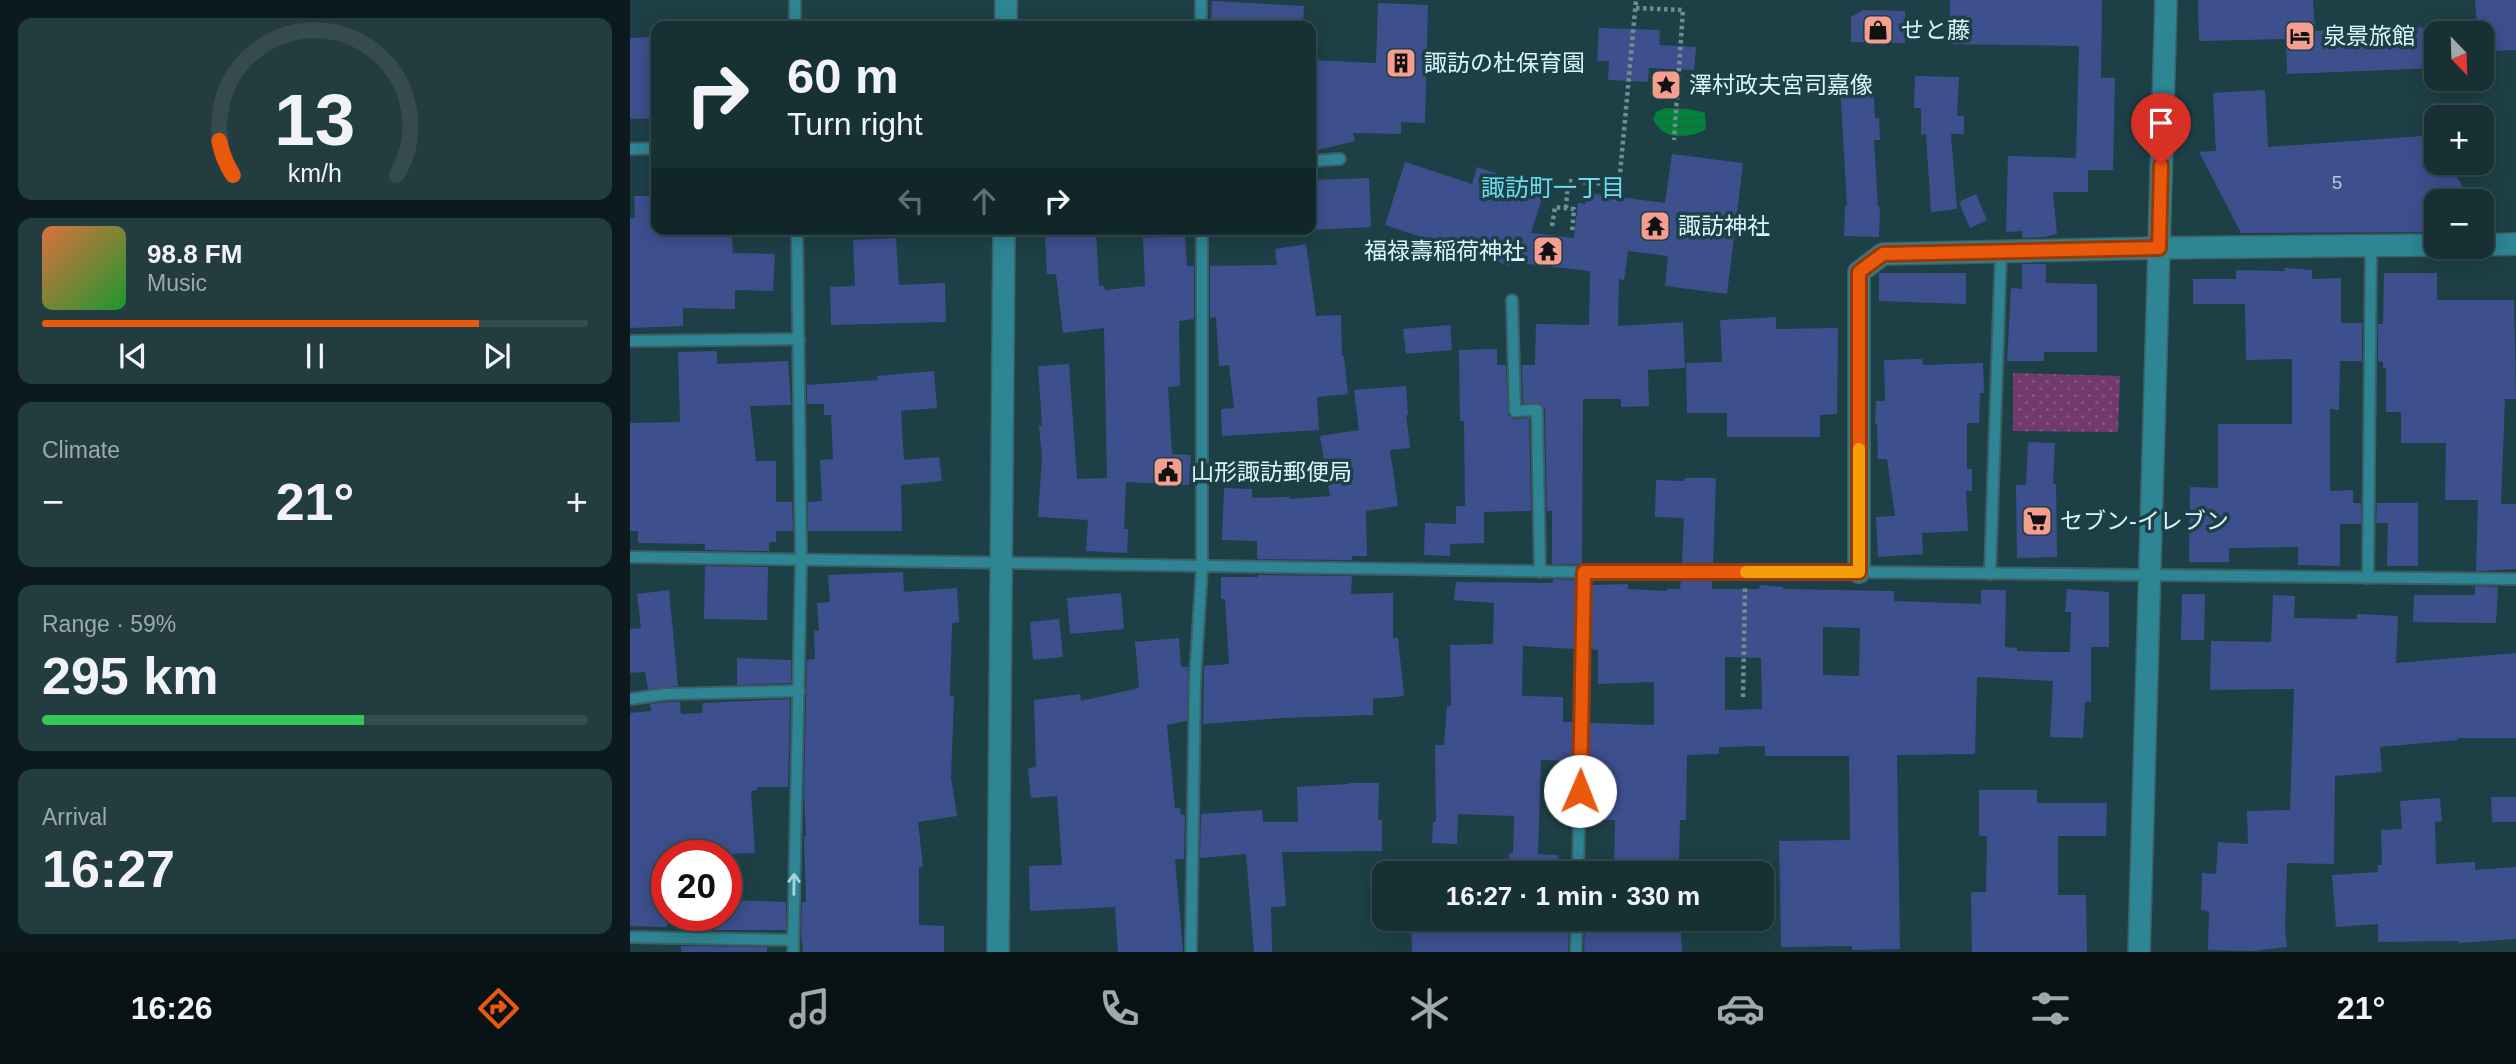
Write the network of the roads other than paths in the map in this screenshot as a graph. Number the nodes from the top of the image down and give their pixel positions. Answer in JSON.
{"nodes":[{"id":1,"x":796,"y":0,"type":"edge"},
{"id":2,"x":1006,"y":0,"type":"edge"},
{"id":3,"x":1201,"y":0,"type":"edge"},
{"id":4,"x":2166,"y":0,"type":"edge"},
{"id":5,"x":795,"y":21,"type":"edge"},
{"id":6,"x":1006,"y":21,"type":"edge"},
{"id":7,"x":1201,"y":21,"type":"edge"},
{"id":8,"x":651,"y":148,"type":"edge"},
{"id":9,"x":630,"y":149,"type":"edge"},
{"id":10,"x":1340,"y":159,"type":"dead end"},
{"id":11,"x":1316,"y":161,"type":"edge"},
{"id":12,"x":797,"y":235,"type":"edge"},
{"id":13,"x":1004,"y":235,"type":"edge"},
{"id":14,"x":1202,"y":235,"type":"edge"},
{"id":15,"x":2516,"y":244,"type":"edge"},
{"id":16,"x":2424,"y":245,"type":"edge"},
{"id":17,"x":2494,"y":245,"type":"edge"},
{"id":18,"x":2371,"y":246,"type":"junction"},
{"id":19,"x":2159,"y":248,"type":"junction"},
{"id":20,"x":2001,"y":251,"type":"junction"},
{"id":21,"x":1512,"y":300,"type":"dead end"},
{"id":22,"x":799,"y":340,"type":"junction"},
{"id":23,"x":630,"y":341,"type":"edge"},
{"id":24,"x":630,"y":557,"type":"edge"},
{"id":25,"x":801,"y":561,"type":"junction"},
{"id":26,"x":1002,"y":562,"type":"junction"},
{"id":27,"x":1202,"y":567,"type":"junction"},
{"id":28,"x":1540,"y":572,"type":"junction"},
{"id":29,"x":1584,"y":572,"type":"junction"},
{"id":30,"x":1859,"y":572,"type":"junction"},
{"id":31,"x":1990,"y":574,"type":"junction"},
{"id":32,"x":2150,"y":575,"type":"junction"},
{"id":33,"x":2368,"y":578,"type":"junction"},
{"id":34,"x":2516,"y":579,"type":"edge"},
{"id":35,"x":799,"y":691,"type":"junction"},
{"id":36,"x":630,"y":699,"type":"edge"},
{"id":37,"x":1578,"y":861,"type":"edge"},
{"id":38,"x":1577,"y":931,"type":"edge"},
{"id":39,"x":630,"y":937,"type":"edge"},
{"id":40,"x":793,"y":940,"type":"junction"},
{"id":41,"x":793,"y":952,"type":"edge"},
{"id":42,"x":998,"y":952,"type":"edge"},
{"id":43,"x":1191,"y":952,"type":"edge"},
{"id":44,"x":1576,"y":952,"type":"edge"},
{"id":45,"x":2139,"y":952,"type":"edge"}],
"edges":[{"from":1,"to":5,"type":"lane"},
{"from":2,"to":6,"type":"street"},
{"from":3,"to":7,"type":"lane"},
{"from":4,"to":19,"type":"street"},
{"from":8,"to":9,"type":"lane"},
{"from":10,"to":11,"type":"lane"},
{"from":12,"to":22,"type":"lane"},
{"from":13,"to":26,"type":"street"},
{"from":14,"to":27,"type":"lane"},
{"from":15,"to":17,"type":"street"},
{"from":16,"to":18,"type":"street"},
{"from":18,"to":19,"type":"street"},
{"from":18,"to":33,"type":"lane"},
{"from":19,"to":20,"type":"street"},
{"from":19,"to":32,"type":"street"},
{"from":20,"to":30,"type":"street"},
{"from":20,"to":31,"type":"lane"},
{"from":21,"to":28,"type":"lane"},
{"from":22,"to":23,"type":"lane"},
{"from":22,"to":25,"type":"lane"},
{"from":24,"to":25,"type":"lane"},
{"from":25,"to":26,"type":"lane"},
{"from":25,"to":35,"type":"lane"},
{"from":26,"to":27,"type":"lane"},
{"from":26,"to":42,"type":"street"},
{"from":27,"to":28,"type":"lane"},
{"from":27,"to":43,"type":"lane"},
{"from":28,"to":29,"type":"lane"},
{"from":29,"to":30,"type":"lane"},
{"from":29,"to":37,"type":"lane"},
{"from":30,"to":31,"type":"lane"},
{"from":31,"to":32,"type":"lane"},
{"from":32,"to":33,"type":"lane"},
{"from":32,"to":45,"type":"street"},
{"from":33,"to":34,"type":"lane"},
{"from":35,"to":36,"type":"lane"},
{"from":40,"to":35,"type":"lane","one_way":true},
{"from":38,"to":44,"type":"lane"},
{"from":39,"to":40,"type":"lane"},
{"from":40,"to":41,"type":"lane"}]}
